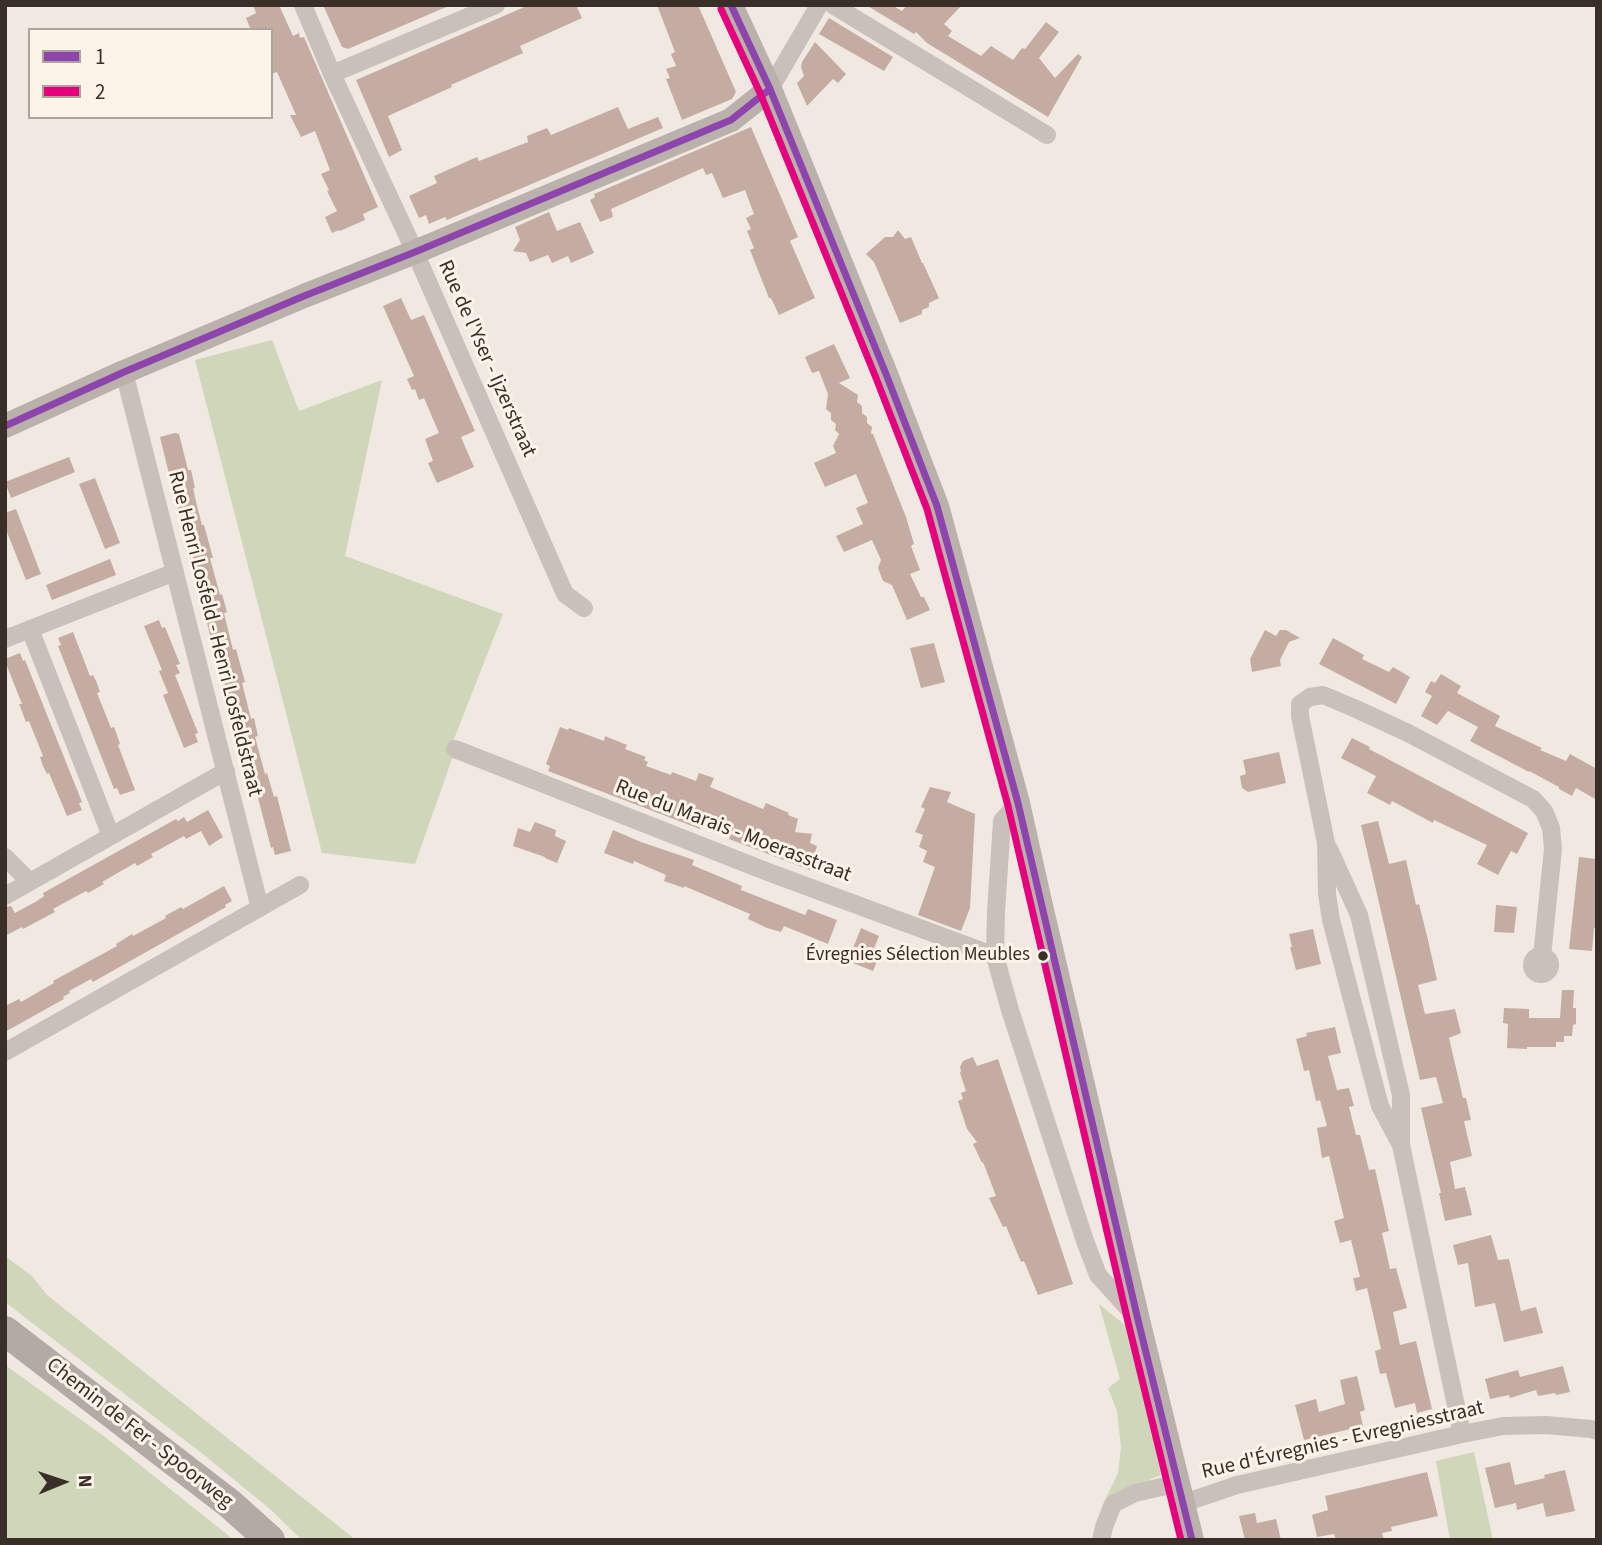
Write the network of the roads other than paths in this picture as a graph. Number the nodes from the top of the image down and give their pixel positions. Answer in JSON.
{"nodes":[{"id":1,"x":303,"y":5,"type":"edge"},
{"id":2,"x":496,"y":5,"type":"edge"},
{"id":3,"x":731,"y":5,"type":"edge"},
{"id":4,"x":819,"y":5,"type":"edge"},
{"id":5,"x":833,"y":5,"type":"edge"},
{"id":6,"x":332,"y":74,"type":"junction"},
{"id":7,"x":770,"y":89,"type":"junction"},
{"id":8,"x":1047,"y":135,"type":"dead end"},
{"id":9,"x":415,"y":252,"type":"junction"},
{"id":10,"x":124,"y":372,"type":"junction"},
{"id":11,"x":5,"y":426,"type":"edge"},
{"id":12,"x":175,"y":572,"type":"junction"},
{"id":13,"x":584,"y":608,"type":"dead end"},
{"id":14,"x":30,"y":629,"type":"junction"},
{"id":15,"x":5,"y":639,"type":"edge"},
{"id":16,"x":455,"y":749,"type":"dead end"},
{"id":17,"x":226,"y":771,"type":"junction"},
{"id":18,"x":1018,"y":803,"type":"junction"},
{"id":19,"x":111,"y":836,"type":"junction"},
{"id":20,"x":1326,"y":843,"type":"junction"},
{"id":21,"x":5,"y":857,"type":"edge"},
{"id":22,"x":30,"y":882,"type":"junction"},
{"id":23,"x":300,"y":885,"type":"dead end"},
{"id":24,"x":5,"y":896,"type":"edge"},
{"id":25,"x":260,"y":908,"type":"junction"},
{"id":26,"x":995,"y":956,"type":"junction"},
{"id":27,"x":1542,"y":956,"type":"dead end"},
{"id":28,"x":5,"y":1052,"type":"edge"},
{"id":29,"x":1401,"y":1145,"type":"junction"},
{"id":30,"x":1138,"y":1320,"type":"junction"},
{"id":31,"x":5,"y":1331,"type":"edge"},
{"id":32,"x":1597,"y":1431,"type":"edge"},
{"id":33,"x":1462,"y":1434,"type":"junction"},
{"id":34,"x":1181,"y":1493,"type":"junction"},
{"id":35,"x":270,"y":1540,"type":"edge"},
{"id":36,"x":1101,"y":1540,"type":"edge"},
{"id":37,"x":1192,"y":1540,"type":"edge"}],
"edges":[{"from":1,"to":6,"type":"street","name":"Rue de l'Yser - Ijzerstraat"},
{"from":2,"to":6,"type":"street"},
{"from":3,"to":7,"type":"main road"},
{"from":4,"to":7,"type":"street"},
{"from":5,"to":8,"type":"street"},
{"from":6,"to":9,"type":"street","name":"Rue de l'Yser - Ijzerstraat"},
{"from":7,"to":9,"type":"main road"},
{"from":7,"to":18,"type":"main road"},
{"from":9,"to":10,"type":"main road"},
{"from":9,"to":13,"type":"street","name":"Rue de l'Yser - Ijzerstraat"},
{"from":10,"to":11,"type":"main road"},
{"from":10,"to":12,"type":"street","name":"Rue Henri Losfeld - Henri Losfeldstraat"},
{"from":12,"to":14,"type":"street"},
{"from":12,"to":17,"type":"street","name":"Rue Henri Losfeld - Henri Losfeldstraat"},
{"from":14,"to":15,"type":"street"},
{"from":14,"to":19,"type":"street"},
{"from":16,"to":26,"type":"street","name":"Rue du Marais - Moerasstraat"},
{"from":17,"to":19,"type":"street"},
{"from":17,"to":25,"type":"street","name":"Rue Henri Losfeld - Henri Losfeldstraat"},
{"from":18,"to":26,"type":"street"},
{"from":18,"to":30,"type":"main road"},
{"from":19,"to":22,"type":"street"},
{"from":20,"to":27,"type":"street"},
{"from":20,"to":29,"type":"street"},
{"from":20,"to":29,"type":"street"},
{"from":21,"to":22,"type":"street"},
{"from":22,"to":24,"type":"street"},
{"from":23,"to":25,"type":"street"},
{"from":25,"to":28,"type":"street"},
{"from":26,"to":30,"type":"street"},
{"from":29,"to":33,"type":"street"},
{"from":30,"to":34,"type":"main road"},
{"from":31,"to":35,"type":"highway","name":"Chemin de Fer - Spoorweg"},
{"from":32,"to":33,"type":"street","name":"Rue d'Évregnies - Evregniesstraat"},
{"from":33,"to":34,"type":"street","name":"Rue d'Évregnies - Evregniesstraat"},
{"from":34,"to":36,"type":"street","name":"Rue d'Évregnies - Evregniesstraat"},
{"from":34,"to":37,"type":"main road"}]}
